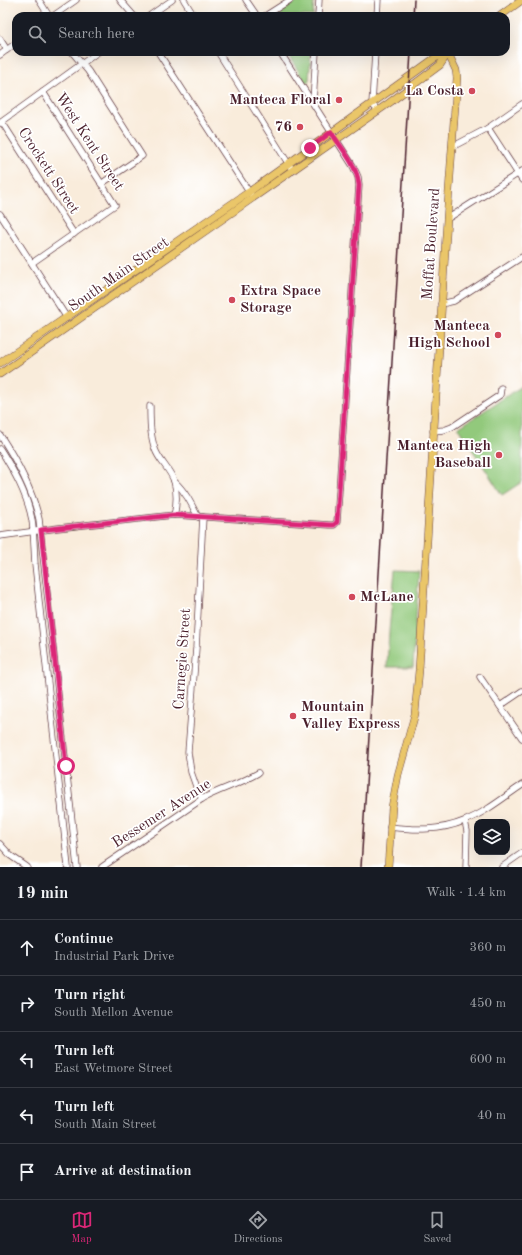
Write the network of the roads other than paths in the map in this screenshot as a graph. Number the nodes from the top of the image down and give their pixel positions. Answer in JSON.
{"nodes":[{"id":1,"x":39,"y":0,"type":"edge"},
{"id":2,"x":76,"y":0,"type":"edge"},
{"id":3,"x":120,"y":0,"type":"edge"},
{"id":4,"x":172,"y":0,"type":"edge"},
{"id":5,"x":184,"y":0,"type":"edge"},
{"id":6,"x":246,"y":0,"type":"edge"},
{"id":7,"x":290,"y":0,"type":"edge"},
{"id":8,"x":319,"y":0,"type":"edge"},
{"id":9,"x":378,"y":0,"type":"edge"},
{"id":10,"x":522,"y":0,"type":"edge"},
{"id":11,"x":46,"y":12,"type":"edge"},
{"id":12,"x":59,"y":12,"type":"edge"},
{"id":13,"x":130,"y":12,"type":"edge"},
{"id":14,"x":155,"y":12,"type":"edge"},
{"id":15,"x":192,"y":12,"type":"edge"},
{"id":16,"x":254,"y":12,"type":"edge"},
{"id":17,"x":271,"y":12,"type":"edge"},
{"id":18,"x":318,"y":12,"type":"edge"},
{"id":19,"x":377,"y":12,"type":"edge"},
{"id":20,"x":506,"y":12,"type":"edge"},
{"id":21,"x":0,"y":39,"type":"edge"},
{"id":22,"x":12,"y":46,"type":"edge"},
{"id":23,"x":7,"y":50,"type":"junction"},
{"id":24,"x":0,"y":54,"type":"edge"},
{"id":25,"x":75,"y":56,"type":"edge"},
{"id":26,"x":93,"y":56,"type":"edge"},
{"id":27,"x":161,"y":56,"type":"edge"},
{"id":28,"x":221,"y":56,"type":"edge"},
{"id":29,"x":283,"y":56,"type":"edge"},
{"id":30,"x":316,"y":56,"type":"edge"},
{"id":31,"x":375,"y":56,"type":"edge"},
{"id":32,"x":440,"y":56,"type":"edge"},
{"id":33,"x":446,"y":56,"type":"edge"},
{"id":34,"x":451,"y":56,"type":"edge"},
{"id":35,"x":82,"y":64,"type":"junction"},
{"id":36,"x":43,"y":92,"type":"junction"},
{"id":37,"x":313,"y":103,"type":"junction"},
{"id":38,"x":372,"y":104,"type":"junction"},
{"id":39,"x":522,"y":104,"type":"edge"},
{"id":40,"x":378,"y":112,"type":"junction"},
{"id":41,"x":1,"y":122,"type":"edge"},
{"id":42,"x":488,"y":128,"type":"junction"},
{"id":43,"x":331,"y":132,"type":"junction"},
{"id":44,"x":337,"y":140,"type":"junction"},
{"id":45,"x":452,"y":147,"type":"junction"},
{"id":46,"x":289,"y":164,"type":"junction"},
{"id":47,"x":293,"y":171,"type":"junction"},
{"id":48,"x":520,"y":172,"type":"edge"},
{"id":49,"x":522,"y":180,"type":"edge"},
{"id":50,"x":101,"y":184,"type":"junction"},
{"id":51,"x":248,"y":192,"type":"junction"},
{"id":52,"x":253,"y":199,"type":"junction"},
{"id":53,"x":0,"y":214,"type":"edge"},
{"id":54,"x":447,"y":219,"type":"junction"},
{"id":55,"x":74,"y":234,"type":"junction"},
{"id":56,"x":522,"y":257,"type":"edge"},
{"id":57,"x":149,"y":259,"type":"junction"},
{"id":58,"x":32,"y":263,"type":"junction"},
{"id":59,"x":154,"y":266,"type":"junction"},
{"id":60,"x":442,"y":304,"type":"junction"},
{"id":61,"x":67,"y":318,"type":"junction"},
{"id":62,"x":50,"y":339,"type":"junction"},
{"id":63,"x":0,"y":363,"type":"edge"},
{"id":64,"x":0,"y":374,"type":"edge"},
{"id":65,"x":501,"y":388,"type":"dead end"},
{"id":66,"x":150,"y":406,"type":"dead end"},
{"id":67,"x":433,"y":431,"type":"junction"},
{"id":68,"x":0,"y":435,"type":"edge"},
{"id":69,"x":0,"y":449,"type":"edge"},
{"id":70,"x":174,"y":481,"type":"junction"},
{"id":71,"x":174,"y":515,"type":"junction"},
{"id":72,"x":201,"y":517,"type":"junction"},
{"id":73,"x":41,"y":530,"type":"junction"},
{"id":74,"x":33,"y":532,"type":"junction"},
{"id":75,"x":0,"y":536,"type":"edge"},
{"id":76,"x":49,"y":604,"type":"junction"},
{"id":77,"x":40,"y":605,"type":"junction"},
{"id":78,"x":44,"y":643,"type":"junction"},
{"id":79,"x":53,"y":643,"type":"junction"},
{"id":80,"x":480,"y":677,"type":"dead end"},
{"id":81,"x":522,"y":692,"type":"edge"},
{"id":82,"x":500,"y":706,"type":"junction"},
{"id":83,"x":522,"y":738,"type":"edge"},
{"id":84,"x":258,"y":773,"type":"dead end"},
{"id":85,"x":522,"y":786,"type":"edge"},
{"id":86,"x":202,"y":799,"type":"junction"},
{"id":87,"x":464,"y":821,"type":"junction"},
{"id":88,"x":390,"y":827,"type":"junction"},
{"id":89,"x":0,"y":844,"type":"edge"},
{"id":90,"x":522,"y":853,"type":"edge"},
{"id":91,"x":27,"y":867,"type":"edge"},
{"id":92,"x":68,"y":867,"type":"edge"},
{"id":93,"x":77,"y":867,"type":"edge"},
{"id":94,"x":102,"y":867,"type":"edge"},
{"id":95,"x":388,"y":867,"type":"edge"},
{"id":96,"x":466,"y":867,"type":"edge"},
{"id":97,"x":502,"y":867,"type":"edge"}],
"edges":[{"from":1,"to":11,"type":"street"},
{"from":2,"to":12,"type":"street"},
{"from":3,"to":13,"type":"street"},
{"from":4,"to":14,"type":"street"},
{"from":5,"to":15,"type":"street"},
{"from":6,"to":16,"type":"street"},
{"from":7,"to":17,"type":"street"},
{"from":8,"to":18,"type":"street"},
{"from":9,"to":19,"type":"street"},
{"from":10,"to":20,"type":"main road"},
{"from":21,"to":23,"type":"street"},
{"from":22,"to":23,"type":"street"},
{"from":23,"to":24,"type":"street"},
{"from":25,"to":35,"type":"street"},
{"from":26,"to":35,"type":"street"},
{"from":27,"to":51,"type":"street"},
{"from":28,"to":46,"type":"street"},
{"from":29,"to":37,"type":"street"},
{"from":30,"to":37,"type":"street"},
{"from":31,"to":38,"type":"street"},
{"from":32,"to":38,"type":"main road","name":"South Main Street"},
{"from":33,"to":40,"type":"main road","name":"South Main Street"},
{"from":34,"to":45,"type":"main road","name":"Moffat Boulevard"},
{"from":35,"to":36,"type":"street"},
{"from":35,"to":50,"type":"street"},
{"from":36,"to":41,"type":"street"},
{"from":36,"to":50,"type":"street","name":"West Kent Street"},
{"from":37,"to":43,"type":"street"},
{"from":38,"to":40,"type":"street"},
{"from":38,"to":43,"type":"main road","name":"South Main Street"},
{"from":39,"to":42,"type":"street"},
{"from":40,"to":44,"type":"main road","name":"South Main Street"},
{"from":41,"to":55,"type":"street","name":"Crockett Street"},
{"from":42,"to":45,"type":"street"},
{"from":42,"to":48,"type":"street"},
{"from":43,"to":44,"type":"street"},
{"from":43,"to":46,"type":"main road","name":"South Main Street"},
{"from":44,"to":47,"type":"main road","name":"South Main Street"},
{"from":44,"to":72,"type":"street"},
{"from":45,"to":54,"type":"main road","name":"Moffat Boulevard"},
{"from":46,"to":47,"type":"street"},
{"from":46,"to":51,"type":"main road","name":"South Main Street"},
{"from":47,"to":52,"type":"main road","name":"South Main Street"},
{"from":48,"to":49,"type":"street"},
{"from":48,"to":54,"type":"street"},
{"from":50,"to":55,"type":"street","name":"West Kent Street"},
{"from":51,"to":52,"type":"street"},
{"from":51,"to":57,"type":"main road","name":"South Main Street"},
{"from":52,"to":59,"type":"main road","name":"South Main Street"},
{"from":53,"to":58,"type":"street"},
{"from":54,"to":60,"type":"main road","name":"Moffat Boulevard"},
{"from":55,"to":58,"type":"street"},
{"from":56,"to":60,"type":"street"},
{"from":57,"to":59,"type":"main road"},
{"from":57,"to":61,"type":"main road","name":"South Main Street"},
{"from":58,"to":61,"type":"street"},
{"from":59,"to":62,"type":"main road","name":"South Main Street"},
{"from":60,"to":67,"type":"main road","name":"Moffat Boulevard"},
{"from":61,"to":62,"type":"main road"},
{"from":61,"to":63,"type":"main road","name":"South Main Street"},
{"from":62,"to":64,"type":"main road","name":"South Main Street"},
{"from":65,"to":67,"type":"street"},
{"from":66,"to":70,"type":"street"},
{"from":67,"to":88,"type":"main road","name":"Moffat Boulevard"},
{"from":68,"to":73,"type":"street"},
{"from":69,"to":74,"type":"street"},
{"from":70,"to":71,"type":"street"},
{"from":70,"to":72,"type":"street"},
{"from":71,"to":72,"type":"street"},
{"from":71,"to":73,"type":"street"},
{"from":72,"to":86,"type":"street","name":"Carnegie Street"},
{"from":73,"to":74,"type":"street"},
{"from":73,"to":76,"type":"street"},
{"from":74,"to":75,"type":"street"},
{"from":74,"to":77,"type":"street"},
{"from":76,"to":77,"type":"street"},
{"from":76,"to":79,"type":"street"},
{"from":77,"to":78,"type":"street"},
{"from":78,"to":79,"type":"street"},
{"from":78,"to":92,"type":"street"},
{"from":79,"to":93,"type":"street"},
{"from":80,"to":82,"type":"street"},
{"from":81,"to":82,"type":"street"},
{"from":82,"to":83,"type":"street"},
{"from":84,"to":86,"type":"street","name":"Bessemer Avenue"},
{"from":85,"to":87,"type":"street"},
{"from":86,"to":94,"type":"street","name":"Bessemer Avenue"},
{"from":87,"to":88,"type":"street"},
{"from":87,"to":96,"type":"street"},
{"from":88,"to":95,"type":"main road","name":"Moffat Boulevard"},
{"from":89,"to":91,"type":"street"},
{"from":90,"to":97,"type":"street"}]}
